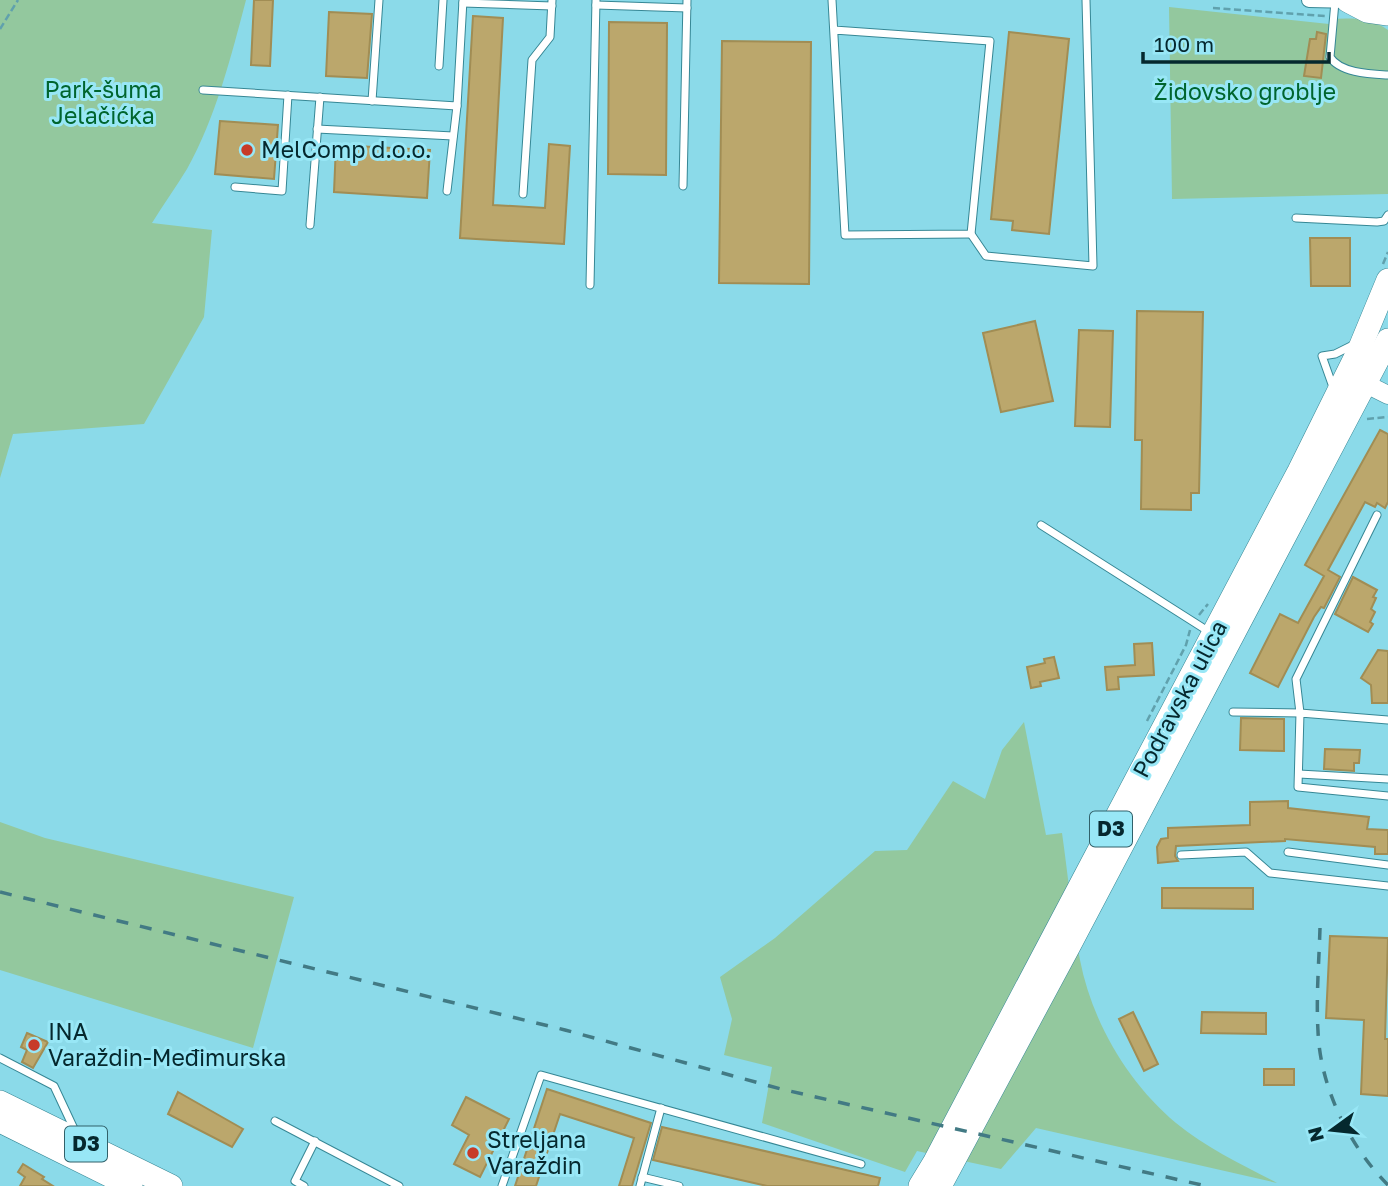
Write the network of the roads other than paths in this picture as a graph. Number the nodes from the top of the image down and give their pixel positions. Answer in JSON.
{"nodes":[{"id":1,"x":379,"y":0,"type":"edge"},
{"id":2,"x":443,"y":0,"type":"edge"},
{"id":3,"x":832,"y":0,"type":"edge"},
{"id":4,"x":1086,"y":0,"type":"edge"},
{"id":5,"x":1309,"y":0,"type":"edge"},
{"id":6,"x":1376,"y":0,"type":"edge"},
{"id":7,"x":463,"y":1,"type":"edge"},
{"id":8,"x":1354,"y":1,"type":"edge"},
{"id":9,"x":1388,"y":1,"type":"edge"},
{"id":10,"x":552,"y":3,"type":"edge"},
{"id":11,"x":596,"y":3,"type":"edge"},
{"id":12,"x":687,"y":4,"type":"edge"},
{"id":13,"x":1388,"y":14,"type":"edge"},
{"id":14,"x":834,"y":30,"type":"junction"},
{"id":15,"x":439,"y":66,"type":"dead end"},
{"id":16,"x":1388,"y":75,"type":"edge"},
{"id":17,"x":204,"y":90,"type":"dead end"},
{"id":18,"x":288,"y":95,"type":"junction"},
{"id":19,"x":320,"y":97,"type":"junction"},
{"id":20,"x":372,"y":101,"type":"junction"},
{"id":21,"x":457,"y":106,"type":"junction"},
{"id":22,"x":317,"y":128,"type":"junction"},
{"id":23,"x":453,"y":136,"type":"junction"},
{"id":24,"x":683,"y":186,"type":"dead end"},
{"id":25,"x":235,"y":187,"type":"dead end"},
{"id":26,"x":447,"y":191,"type":"dead end"},
{"id":27,"x":523,"y":194,"type":"dead end"},
{"id":28,"x":1388,"y":215,"type":"edge"},
{"id":29,"x":1296,"y":218,"type":"dead end"},
{"id":30,"x":310,"y":225,"type":"dead end"},
{"id":31,"x":971,"y":233,"type":"junction"},
{"id":32,"x":1388,"y":280,"type":"edge"},
{"id":33,"x":590,"y":285,"type":"dead end"},
{"id":34,"x":1377,"y":347,"type":"edge"},
{"id":35,"x":1368,"y":382,"type":"junction"},
{"id":36,"x":1388,"y":395,"type":"edge"},
{"id":37,"x":1344,"y":404,"type":"junction"},
{"id":38,"x":1377,"y":515,"type":"dead end"},
{"id":39,"x":1041,"y":525,"type":"dead end"},
{"id":40,"x":1214,"y":635,"type":"junction"},
{"id":41,"x":1233,"y":712,"type":"dead end"},
{"id":42,"x":1300,"y":713,"type":"junction"},
{"id":43,"x":1388,"y":720,"type":"edge"},
{"id":44,"x":1299,"y":774,"type":"junction"},
{"id":45,"x":1388,"y":779,"type":"edge"},
{"id":46,"x":1388,"y":796,"type":"edge"},
{"id":47,"x":1288,"y":852,"type":"dead end"},
{"id":48,"x":1181,"y":855,"type":"dead end"},
{"id":49,"x":1388,"y":865,"type":"edge"},
{"id":50,"x":1388,"y":886,"type":"edge"},
{"id":51,"x":0,"y":1059,"type":"edge"},
{"id":52,"x":0,"y":1102,"type":"edge"},
{"id":53,"x":661,"y":1108,"type":"junction"},
{"id":54,"x":0,"y":1121,"type":"edge"},
{"id":55,"x":275,"y":1121,"type":"dead end"},
{"id":56,"x":80,"y":1141,"type":"junction"},
{"id":57,"x":315,"y":1141,"type":"junction"},
{"id":58,"x":861,"y":1164,"type":"dead end"},
{"id":59,"x":642,"y":1177,"type":"junction"},
{"id":60,"x":131,"y":1186,"type":"edge"},
{"id":61,"x":171,"y":1186,"type":"edge"},
{"id":62,"x":304,"y":1186,"type":"edge"},
{"id":63,"x":399,"y":1186,"type":"edge"},
{"id":64,"x":502,"y":1186,"type":"edge"},
{"id":65,"x":640,"y":1186,"type":"edge"},
{"id":66,"x":679,"y":1186,"type":"edge"},
{"id":67,"x":920,"y":1186,"type":"edge"},
{"id":68,"x":940,"y":1186,"type":"edge"}],
"edges":[{"from":1,"to":20,"type":"lane"},
{"from":2,"to":15,"type":"lane"},
{"from":3,"to":14,"type":"lane"},
{"from":4,"to":31,"type":"lane"},
{"from":5,"to":8,"type":"street"},
{"from":6,"to":9,"type":"street"},
{"from":7,"to":10,"type":"lane"},
{"from":7,"to":21,"type":"lane"},
{"from":8,"to":13,"type":"main road"},
{"from":8,"to":16,"type":"lane"},
{"from":10,"to":27,"type":"lane"},
{"from":11,"to":12,"type":"lane"},
{"from":11,"to":33,"type":"lane"},
{"from":12,"to":24,"type":"lane"},
{"from":14,"to":31,"type":"lane"},
{"from":14,"to":31,"type":"lane"},
{"from":17,"to":18,"type":"lane"},
{"from":18,"to":19,"type":"lane"},
{"from":18,"to":25,"type":"lane"},
{"from":19,"to":20,"type":"lane"},
{"from":19,"to":22,"type":"lane"},
{"from":20,"to":21,"type":"lane"},
{"from":21,"to":23,"type":"lane"},
{"from":22,"to":23,"type":"lane"},
{"from":22,"to":30,"type":"lane"},
{"from":23,"to":26,"type":"lane"},
{"from":28,"to":29,"type":"lane"},
{"from":32,"to":34,"type":"main road","name":"Podravska ulica","number":"D3"},
{"from":34,"to":35,"type":"main road","name":"Podravska ulica","number":"D3"},
{"from":34,"to":37,"type":"main road","name":"Podravska ulica","number":"D3"},
{"from":35,"to":36,"type":"street"},
{"from":35,"to":37,"type":"main road","name":"Podravska ulica","number":"D3"},
{"from":36,"to":37,"type":"street"},
{"from":37,"to":40,"type":"main road","name":"Podravska ulica","number":"D3"},
{"from":37,"to":68,"type":"main road","name":"Podravska ulica","number":"D3"},
{"from":38,"to":42,"type":"lane"},
{"from":39,"to":40,"type":"lane"},
{"from":40,"to":67,"type":"main road","name":"Podravska ulica","number":"D3"},
{"from":41,"to":42,"type":"lane"},
{"from":42,"to":43,"type":"lane"},
{"from":42,"to":44,"type":"lane"},
{"from":44,"to":45,"type":"lane"},
{"from":44,"to":46,"type":"lane"},
{"from":47,"to":49,"type":"lane"},
{"from":48,"to":50,"type":"lane"},
{"from":51,"to":56,"type":"lane"},
{"from":52,"to":56,"type":"main road","number":"D3"},
{"from":53,"to":58,"type":"lane"},
{"from":53,"to":59,"type":"lane"},
{"from":53,"to":64,"type":"lane"},
{"from":54,"to":60,"type":"main road","number":"D3"},
{"from":55,"to":57,"type":"lane"},
{"from":56,"to":61,"type":"main road","number":"D3"},
{"from":57,"to":62,"type":"lane"},
{"from":57,"to":63,"type":"lane"},
{"from":59,"to":65,"type":"lane"},
{"from":59,"to":66,"type":"lane"}]}
